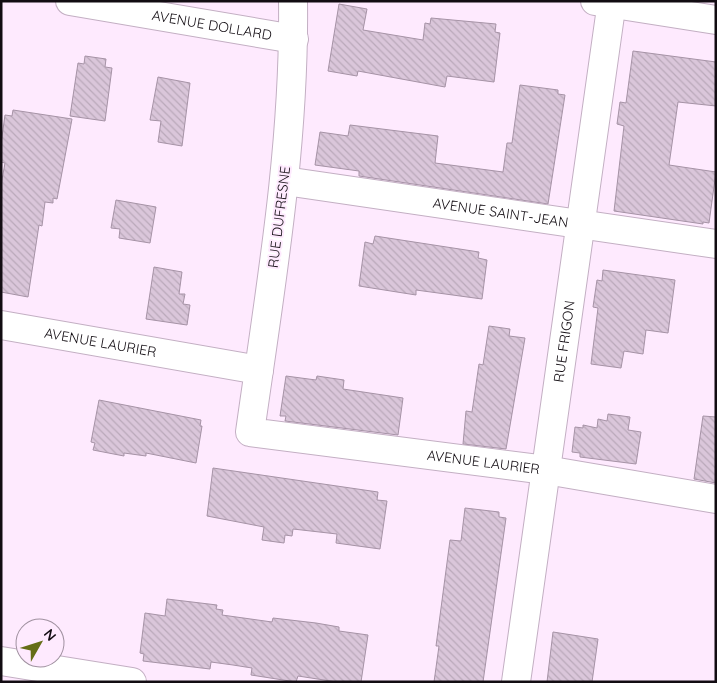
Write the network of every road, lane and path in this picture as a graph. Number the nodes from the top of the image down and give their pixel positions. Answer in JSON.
{"nodes":[{"id":1,"x":70,"y":1,"type":"edge"},
{"id":2,"x":293,"y":1,"type":"edge"},
{"id":3,"x":606,"y":2,"type":"edge"},
{"id":4,"x":716,"y":20,"type":"edge"},
{"id":5,"x":294,"y":39,"type":"junction"},
{"id":6,"x":284,"y":181,"type":"junction"},
{"id":7,"x":580,"y":224,"type":"junction"},
{"id":8,"x":716,"y":244,"type":"edge"},
{"id":9,"x":1,"y":325,"type":"edge"},
{"id":10,"x":259,"y":370,"type":"junction"},
{"id":11,"x":250,"y":432,"type":"joint"},
{"id":12,"x":546,"y":470,"type":"junction"},
{"id":13,"x":716,"y":499,"type":"edge"},
{"id":14,"x":1,"y":661,"type":"edge"},
{"id":15,"x":132,"y":682,"type":"edge"},
{"id":16,"x":516,"y":682,"type":"edge"}],
"edges":[{"from":1,"to":5,"type":"street","name":"AVENUE DOLLARD"},
{"from":2,"to":5,"type":"street","name":"RUE DUFRESNE"},
{"from":3,"to":4,"type":"street"},
{"from":3,"to":7,"type":"street","name":"RUE FRIGON"},
{"from":5,"to":6,"type":"street","name":"RUE DUFRESNE"},
{"from":6,"to":7,"type":"street","name":"AVENUE SAINT-JEAN"},
{"from":6,"to":10,"type":"street","name":"RUE DUFRESNE"},
{"from":7,"to":8,"type":"street","name":"AVENUE SAINT-JEAN"},
{"from":7,"to":12,"type":"street","name":"RUE FRIGON"},
{"from":9,"to":10,"type":"street","name":"AVENUE LAURIER"},
{"from":10,"to":11,"type":"street","name":"RUE DUFRESNE"},
{"from":11,"to":12,"type":"street","name":"AVENUE LAURIER"},
{"from":12,"to":13,"type":"street","name":"AVENUE LAURIER"},
{"from":12,"to":16,"type":"street","name":"RUE FRIGON"},
{"from":14,"to":15,"type":"street"}]}
